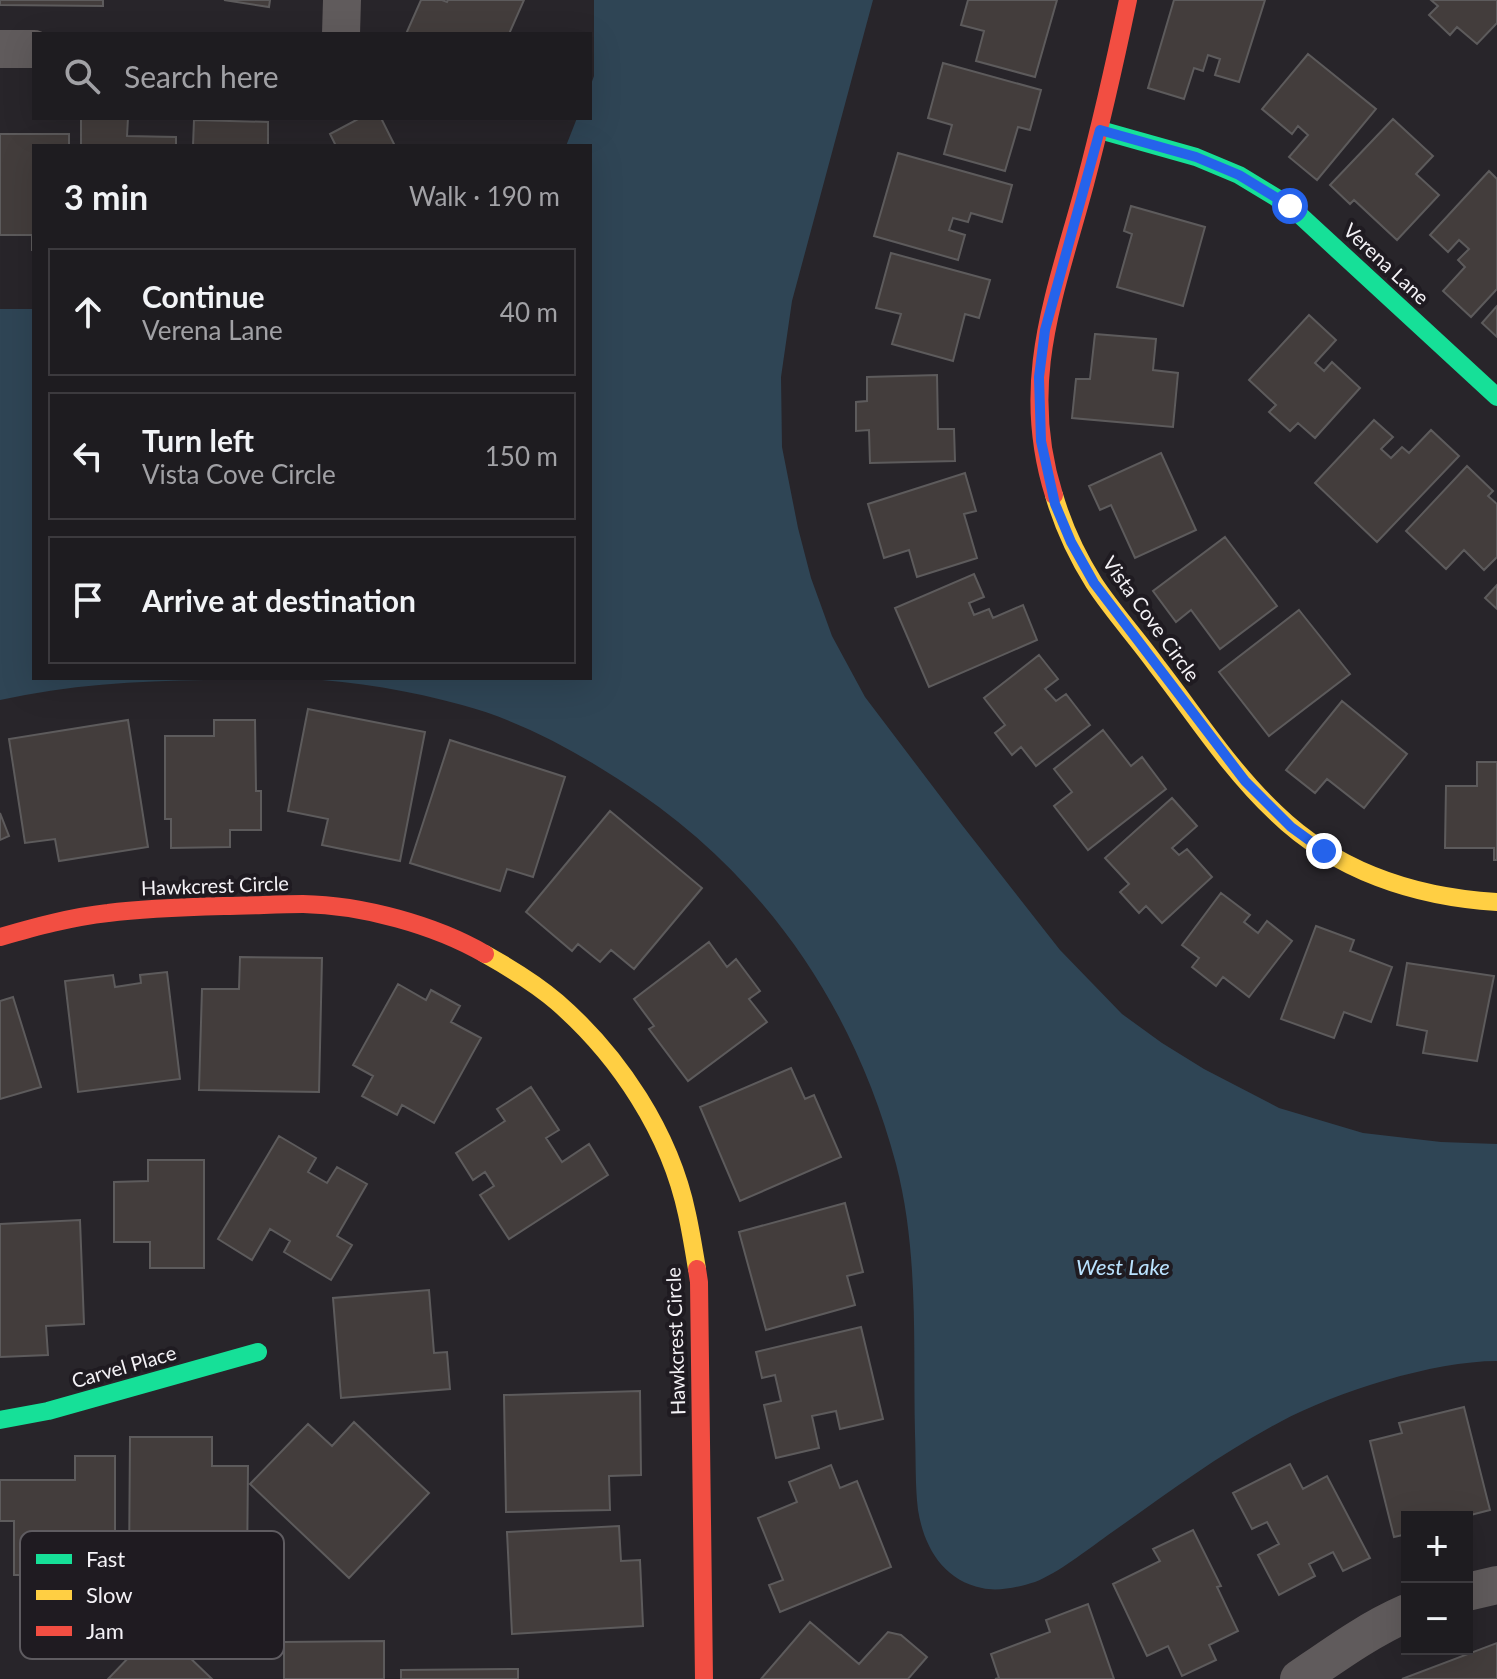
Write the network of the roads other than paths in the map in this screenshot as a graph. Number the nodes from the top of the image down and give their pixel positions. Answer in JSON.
{"nodes":[{"id":1,"x":342,"y":0,"type":"edge"},
{"id":2,"x":1128,"y":0,"type":"edge"},
{"id":3,"x":341,"y":32,"type":"edge"},
{"id":4,"x":0,"y":49,"type":"edge"},
{"id":5,"x":32,"y":49,"type":"edge"},
{"id":6,"x":1100,"y":130,"type":"junction"},
{"id":7,"x":1497,"y":397,"type":"edge"},
{"id":8,"x":1497,"y":902,"type":"edge"},
{"id":9,"x":0,"y":937,"type":"edge"},
{"id":10,"x":258,"y":1352,"type":"dead end"},
{"id":11,"x":0,"y":1420,"type":"edge"},
{"id":12,"x":1497,"y":1585,"type":"edge"},
{"id":13,"x":1473,"y":1591,"type":"edge"},
{"id":14,"x":1401,"y":1615,"type":"edge"},
{"id":15,"x":704,"y":1679,"type":"edge"},
{"id":16,"x":1299,"y":1679,"type":"edge"}],
"edges":[{"from":1,"to":3,"type":"street"},
{"from":2,"to":6,"type":"street","name":"Vista Cove Circle"},
{"from":4,"to":5,"type":"street"},
{"from":6,"to":7,"type":"street","name":"Verena Lane"},
{"from":6,"to":8,"type":"street","name":"Vista Cove Circle"},
{"from":9,"to":15,"type":"street","name":"Hawkcrest Circle"},
{"from":10,"to":11,"type":"street","name":"Carvel Place"},
{"from":12,"to":13,"type":"street"},
{"from":14,"to":16,"type":"street"}]}
